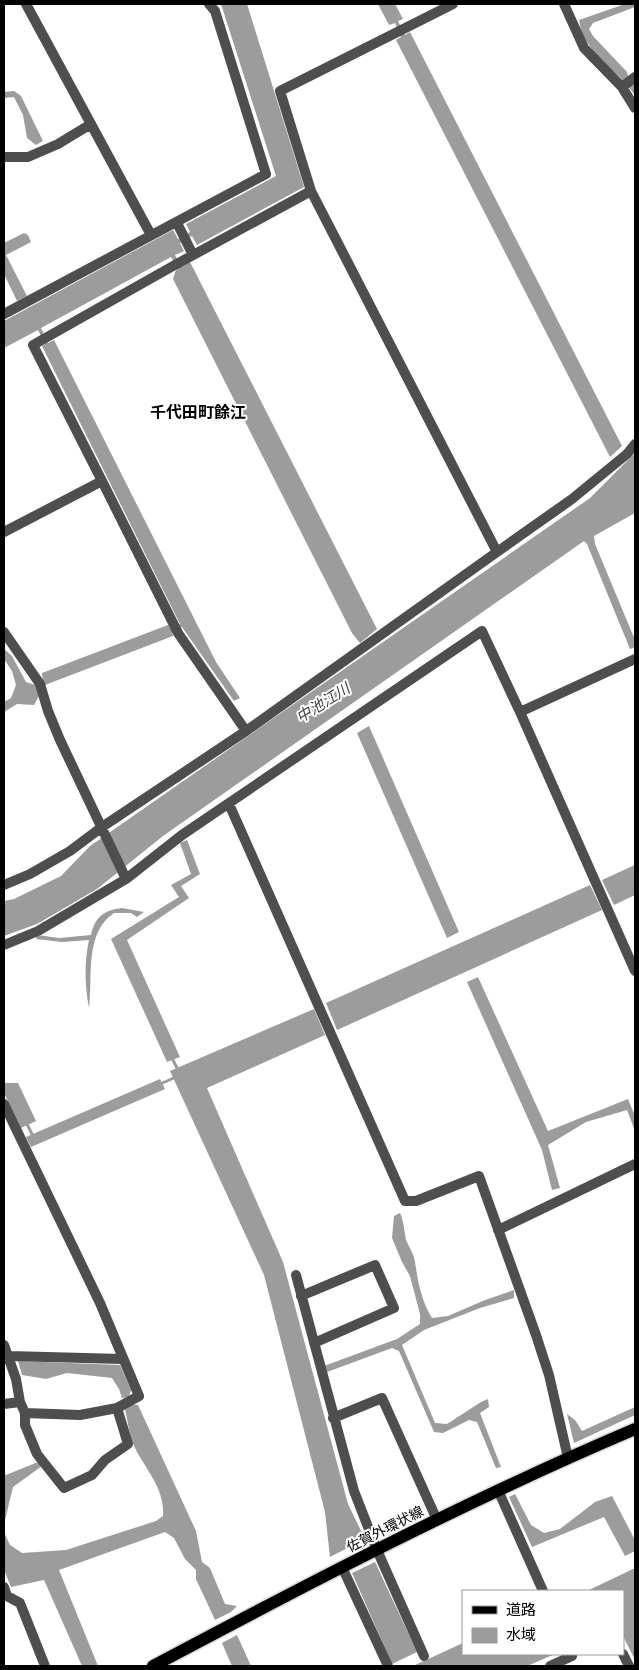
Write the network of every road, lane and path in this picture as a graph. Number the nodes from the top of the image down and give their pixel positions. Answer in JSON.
{"nodes":[{"id":1,"x":26,"y":4,"type":"edge"},
{"id":2,"x":209,"y":4,"type":"edge"},
{"id":3,"x":453,"y":4,"type":"edge"},
{"id":4,"x":564,"y":4,"type":"edge"},
{"id":5,"x":629,"y":82,"type":"edge"},
{"id":6,"x":635,"y":108,"type":"edge"},
{"id":7,"x":91,"y":124,"type":"junction"},
{"id":8,"x":4,"y":157,"type":"edge"},
{"id":9,"x":311,"y":191,"type":"junction"},
{"id":10,"x":176,"y":223,"type":"junction"},
{"id":11,"x":151,"y":235,"type":"junction"},
{"id":12,"x":193,"y":255,"type":"junction"},
{"id":13,"x":4,"y":314,"type":"edge"},
{"id":14,"x":635,"y":444,"type":"edge"},
{"id":15,"x":102,"y":480,"type":"junction"},
{"id":16,"x":4,"y":532,"type":"edge"},
{"id":17,"x":496,"y":552,"type":"junction"},
{"id":18,"x":4,"y":632,"type":"edge"},
{"id":19,"x":635,"y":659,"type":"edge"},
{"id":20,"x":520,"y":712,"type":"junction"},
{"id":21,"x":246,"y":731,"type":"junction"},
{"id":22,"x":229,"y":804,"type":"junction"},
{"id":23,"x":102,"y":827,"type":"junction"},
{"id":24,"x":125,"y":877,"type":"junction"},
{"id":25,"x":4,"y":885,"type":"edge"},
{"id":26,"x":4,"y":945,"type":"edge"},
{"id":27,"x":635,"y":971,"type":"edge"},
{"id":28,"x":4,"y":1104,"type":"edge"},
{"id":29,"x":635,"y":1164,"type":"edge"},
{"id":30,"x":498,"y":1230,"type":"junction"},
{"id":31,"x":296,"y":1275,"type":"dead end"},
{"id":32,"x":301,"y":1296,"type":"junction"},
{"id":33,"x":314,"y":1343,"type":"junction"},
{"id":34,"x":4,"y":1345,"type":"edge"},
{"id":35,"x":9,"y":1356,"type":"junction"},
{"id":36,"x":122,"y":1359,"type":"junction"},
{"id":37,"x":20,"y":1402,"type":"junction"},
{"id":38,"x":4,"y":1404,"type":"edge"},
{"id":39,"x":116,"y":1408,"type":"junction"},
{"id":40,"x":25,"y":1413,"type":"junction"},
{"id":41,"x":333,"y":1418,"type":"junction"},
{"id":42,"x":635,"y":1429,"type":"edge"},
{"id":43,"x":568,"y":1458,"type":"junction"},
{"id":44,"x":498,"y":1490,"type":"junction"},
{"id":45,"x":437,"y":1520,"type":"junction"},
{"id":46,"x":377,"y":1550,"type":"junction"},
{"id":47,"x":342,"y":1567,"type":"junction"},
{"id":48,"x":4,"y":1587,"type":"edge"},
{"id":49,"x":543,"y":1590,"type":"edge"},
{"id":50,"x":572,"y":1655,"type":"edge"},
{"id":51,"x":424,"y":1656,"type":"dead end"},
{"id":52,"x":45,"y":1666,"type":"edge"},
{"id":53,"x":153,"y":1666,"type":"edge"},
{"id":54,"x":388,"y":1666,"type":"edge"},
{"id":55,"x":550,"y":1666,"type":"edge"}],
"edges":[{"from":1,"to":7,"type":"street"},
{"from":2,"to":10,"type":"street"},
{"from":3,"to":9,"type":"street"},
{"from":4,"to":5,"type":"street"},
{"from":5,"to":6,"type":"street"},
{"from":7,"to":8,"type":"street"},
{"from":7,"to":11,"type":"street"},
{"from":9,"to":12,"type":"street"},
{"from":9,"to":17,"type":"street"},
{"from":10,"to":11,"type":"street"},
{"from":10,"to":12,"type":"street"},
{"from":11,"to":13,"type":"street"},
{"from":12,"to":15,"type":"street"},
{"from":14,"to":17,"type":"street"},
{"from":15,"to":16,"type":"street"},
{"from":15,"to":21,"type":"street"},
{"from":17,"to":21,"type":"street"},
{"from":18,"to":23,"type":"street"},
{"from":19,"to":20,"type":"street"},
{"from":20,"to":22,"type":"street"},
{"from":20,"to":27,"type":"street"},
{"from":21,"to":23,"type":"street"},
{"from":22,"to":24,"type":"street"},
{"from":22,"to":30,"type":"street"},
{"from":23,"to":24,"type":"street"},
{"from":23,"to":25,"type":"street"},
{"from":24,"to":26,"type":"street"},
{"from":28,"to":36,"type":"street"},
{"from":29,"to":30,"type":"street"},
{"from":30,"to":43,"type":"street"},
{"from":31,"to":32,"type":"street"},
{"from":32,"to":33,"type":"street"},
{"from":32,"to":33,"type":"street"},
{"from":33,"to":41,"type":"street"},
{"from":34,"to":35,"type":"street"},
{"from":35,"to":36,"type":"street"},
{"from":35,"to":37,"type":"street"},
{"from":36,"to":39,"type":"street"},
{"from":37,"to":38,"type":"street"},
{"from":37,"to":40,"type":"street"},
{"from":39,"to":40,"type":"street"},
{"from":39,"to":40,"type":"street"},
{"from":41,"to":45,"type":"street"},
{"from":41,"to":46,"type":"street"},
{"from":42,"to":43,"type":"main road","name":"佐賀外環状線"},
{"from":43,"to":44,"type":"main road","name":"佐賀外環状線"},
{"from":44,"to":45,"type":"main road","name":"佐賀外環状線"},
{"from":44,"to":49,"type":"street"},
{"from":45,"to":46,"type":"main road","name":"佐賀外環状線"},
{"from":46,"to":47,"type":"main road","name":"佐賀外環状線"},
{"from":46,"to":51,"type":"street"},
{"from":47,"to":53,"type":"main road","name":"佐賀外環状線"},
{"from":47,"to":54,"type":"street"},
{"from":48,"to":52,"type":"street"},
{"from":50,"to":55,"type":"street"}]}
